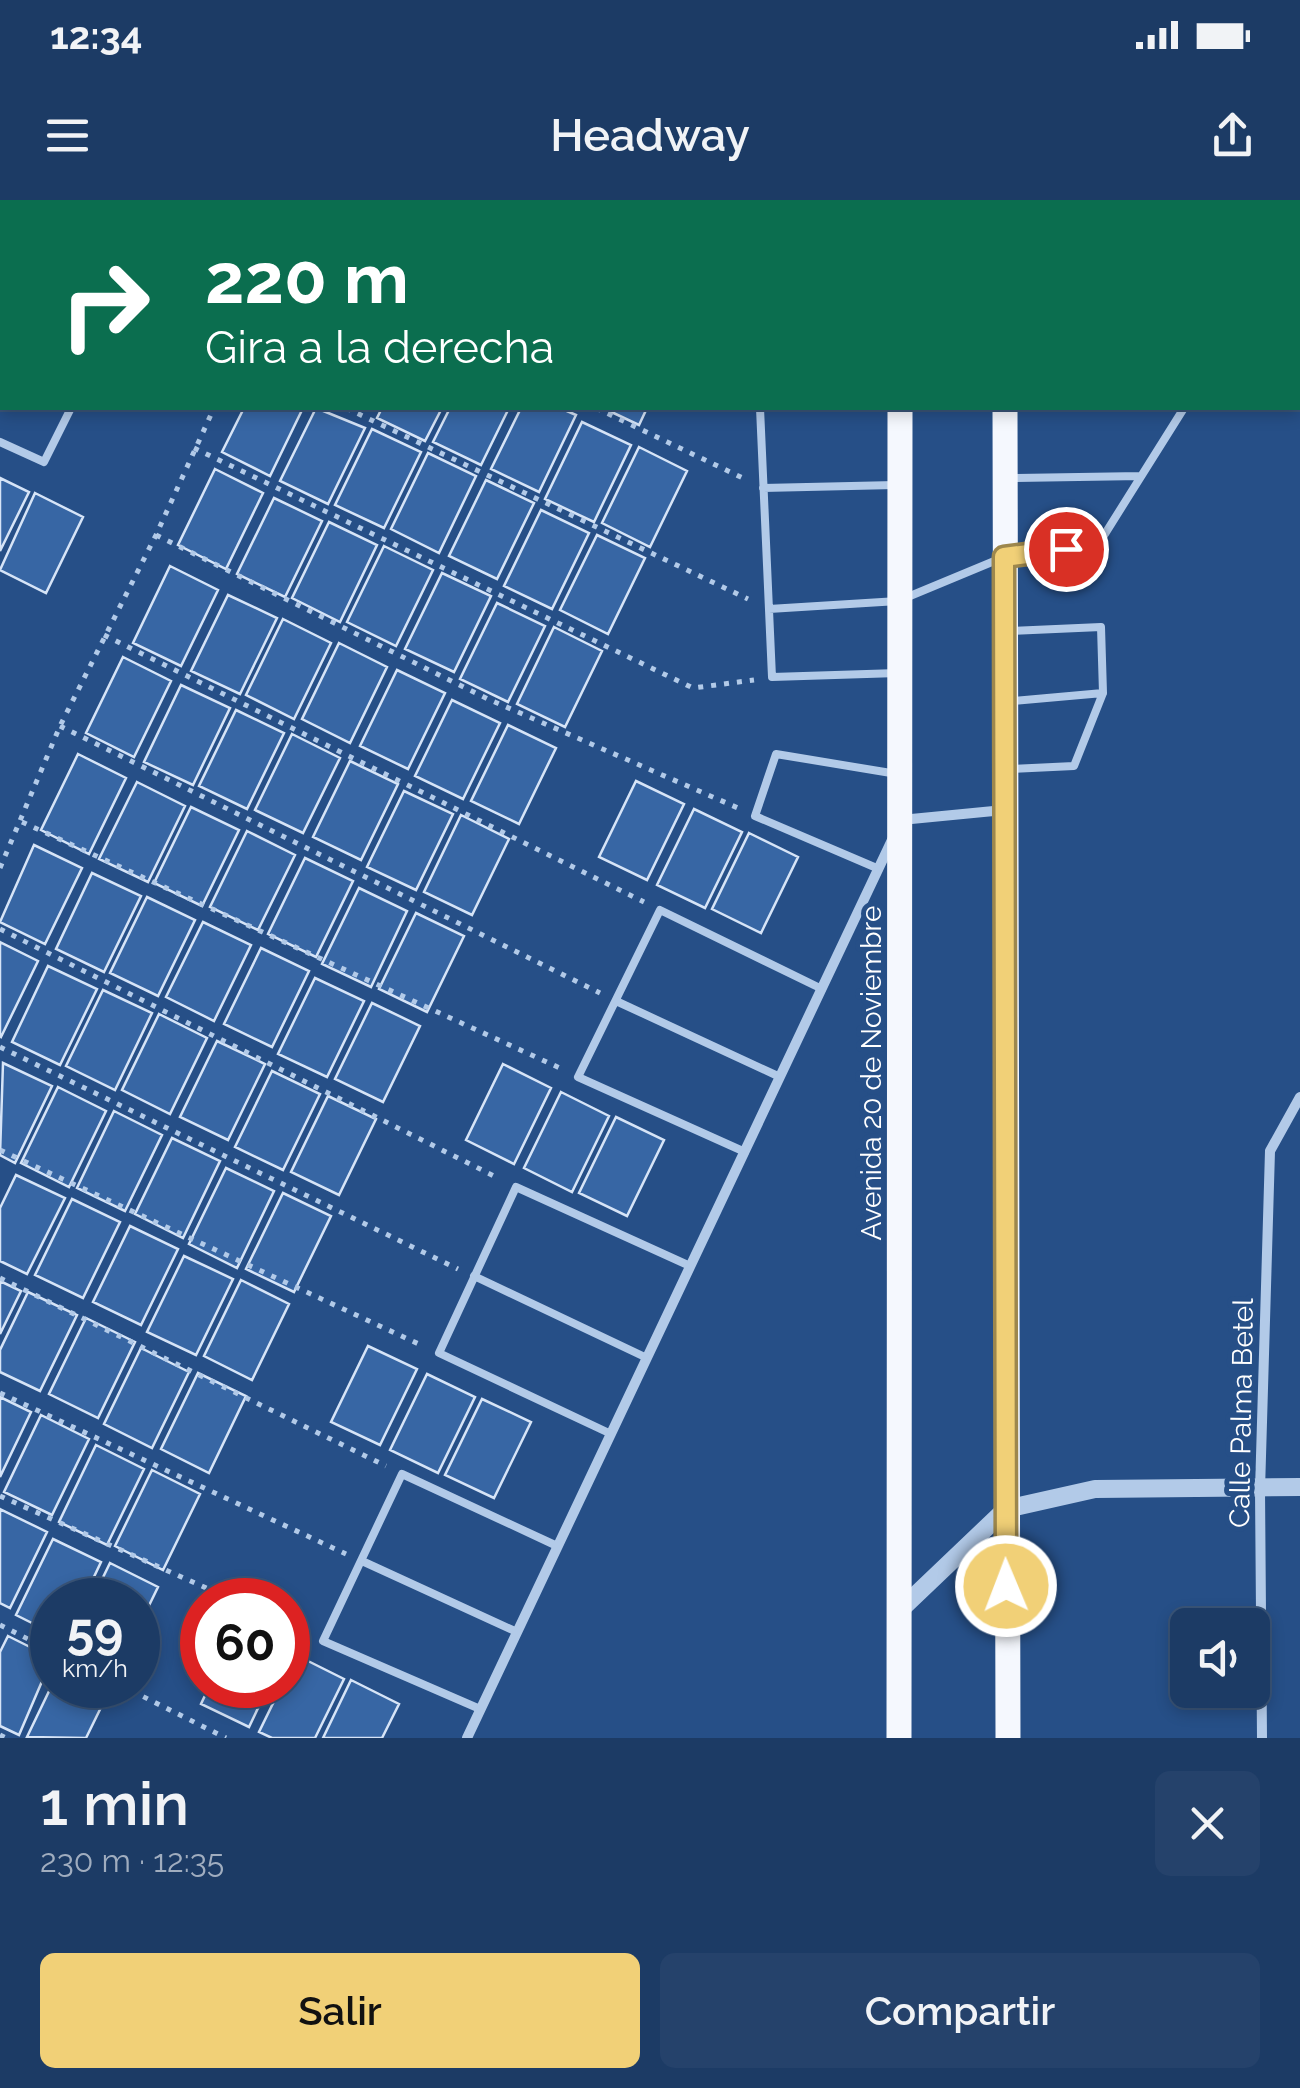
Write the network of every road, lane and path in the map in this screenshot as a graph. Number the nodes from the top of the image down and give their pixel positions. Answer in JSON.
{"nodes":[{"id":1,"x":70,"y":410,"type":"edge"},
{"id":2,"x":213,"y":410,"type":"edge"},
{"id":3,"x":350,"y":410,"type":"edge"},
{"id":4,"x":600,"y":410,"type":"edge"},
{"id":5,"x":760,"y":410,"type":"edge"},
{"id":6,"x":900,"y":410,"type":"edge"},
{"id":7,"x":1004,"y":410,"type":"edge"},
{"id":8,"x":1183,"y":410,"type":"edge"},
{"id":9,"x":0,"y":442,"type":"edge"},
{"id":10,"x":194,"y":448,"type":"junction"},
{"id":11,"x":1141,"y":476,"type":"junction"},
{"id":12,"x":1004,"y":478,"type":"junction"},
{"id":13,"x":900,"y":484,"type":"junction"},
{"id":14,"x":764,"y":488,"type":"junction"},
{"id":15,"x":156,"y":536,"type":"junction"},
{"id":16,"x":1004,"y":557,"type":"junction"},
{"id":17,"x":898,"y":601,"type":"junction"},
{"id":18,"x":769,"y":609,"type":"junction"},
{"id":19,"x":1005,"y":631,"type":"junction"},
{"id":20,"x":104,"y":636,"type":"junction"},
{"id":21,"x":900,"y":672,"type":"junction"},
{"id":22,"x":772,"y":677,"type":"junction"},
{"id":23,"x":1103,"y":693,"type":"junction"},
{"id":24,"x":1005,"y":702,"type":"junction"},
{"id":25,"x":60,"y":726,"type":"junction"},
{"id":26,"x":1005,"y":770,"type":"junction"},
{"id":27,"x":901,"y":775,"type":"junction"},
{"id":28,"x":1005,"y":810,"type":"junction"},
{"id":29,"x":755,"y":816,"type":"junction"},
{"id":30,"x":901,"y":820,"type":"junction"},
{"id":31,"x":22,"y":822,"type":"junction"},
{"id":32,"x":0,"y":868,"type":"edge"},
{"id":33,"x":879,"y":869,"type":"junction"},
{"id":34,"x":660,"y":910,"type":"junction"},
{"id":35,"x":0,"y":930,"type":"edge"},
{"id":36,"x":822,"y":989,"type":"junction"},
{"id":37,"x":616,"y":1000,"type":"junction"},
{"id":38,"x":0,"y":1047,"type":"edge"},
{"id":39,"x":578,"y":1077,"type":"junction"},
{"id":40,"x":780,"y":1078,"type":"junction"},
{"id":41,"x":1300,"y":1097,"type":"edge"},
{"id":42,"x":0,"y":1150,"type":"edge"},
{"id":43,"x":746,"y":1152,"type":"junction"},
{"id":44,"x":516,"y":1187,"type":"junction"},
{"id":45,"x":690,"y":1266,"type":"junction"},
{"id":46,"x":474,"y":1276,"type":"junction"},
{"id":47,"x":0,"y":1278,"type":"edge"},
{"id":48,"x":440,"y":1353,"type":"junction"},
{"id":49,"x":647,"y":1358,"type":"junction"},
{"id":50,"x":0,"y":1393,"type":"edge"},
{"id":51,"x":609,"y":1433,"type":"junction"},
{"id":52,"x":402,"y":1474,"type":"junction"},
{"id":53,"x":1300,"y":1487,"type":"edge"},
{"id":54,"x":1260,"y":1490,"type":"junction"},
{"id":55,"x":0,"y":1496,"type":"edge"},
{"id":56,"x":1006,"y":1509,"type":"junction"},
{"id":57,"x":556,"y":1546,"type":"junction"},
{"id":58,"x":362,"y":1561,"type":"junction"},
{"id":59,"x":184,"y":1578,"type":"edge"},
{"id":60,"x":899,"y":1611,"type":"junction"},
{"id":61,"x":0,"y":1625,"type":"edge"},
{"id":62,"x":517,"y":1632,"type":"junction"},
{"id":63,"x":30,"y":1640,"type":"edge"},
{"id":64,"x":160,"y":1705,"type":"edge"},
{"id":65,"x":480,"y":1709,"type":"junction"},
{"id":66,"x":226,"y":1738,"type":"edge"},
{"id":67,"x":467,"y":1738,"type":"edge"},
{"id":68,"x":899,"y":1738,"type":"edge"},
{"id":69,"x":1008,"y":1738,"type":"edge"},
{"id":70,"x":1262,"y":1738,"type":"edge"}],
"edges":[{"from":1,"to":9,"type":"lane"},
{"from":2,"to":10,"type":"path"},
{"from":3,"to":18,"type":"path"},
{"from":4,"to":14,"type":"path"},
{"from":5,"to":14,"type":"lane"},
{"from":6,"to":13,"type":"main road","name":"Avenida 20 de Noviembre"},
{"from":7,"to":12,"type":"main road"},
{"from":8,"to":11,"type":"lane"},
{"from":10,"to":15,"type":"path"},
{"from":10,"to":22,"type":"path"},
{"from":11,"to":12,"type":"lane"},
{"from":11,"to":16,"type":"lane"},
{"from":12,"to":16,"type":"main road"},
{"from":13,"to":14,"type":"lane"},
{"from":13,"to":17,"type":"main road","name":"Avenida 20 de Noviembre"},
{"from":14,"to":18,"type":"lane"},
{"from":15,"to":20,"type":"path"},
{"from":15,"to":29,"type":"path"},
{"from":16,"to":17,"type":"lane"},
{"from":16,"to":19,"type":"main road"},
{"from":17,"to":18,"type":"lane"},
{"from":17,"to":21,"type":"main road","name":"Avenida 20 de Noviembre"},
{"from":18,"to":22,"type":"lane"},
{"from":19,"to":23,"type":"lane"},
{"from":19,"to":24,"type":"main road"},
{"from":20,"to":25,"type":"path"},
{"from":20,"to":34,"type":"path"},
{"from":21,"to":22,"type":"lane"},
{"from":21,"to":27,"type":"main road","name":"Avenida 20 de Noviembre"},
{"from":23,"to":24,"type":"lane"},
{"from":23,"to":26,"type":"lane"},
{"from":24,"to":26,"type":"main road"},
{"from":25,"to":31,"type":"path"},
{"from":25,"to":37,"type":"path"},
{"from":26,"to":28,"type":"main road"},
{"from":27,"to":29,"type":"lane"},
{"from":27,"to":30,"type":"main road","name":"Avenida 20 de Noviembre"},
{"from":28,"to":30,"type":"street"},
{"from":28,"to":56,"type":"main road"},
{"from":29,"to":33,"type":"lane"},
{"from":30,"to":33,"type":"street"},
{"from":30,"to":60,"type":"main road","name":"Avenida 20 de Noviembre"},
{"from":31,"to":32,"type":"path"},
{"from":31,"to":39,"type":"path"},
{"from":33,"to":36,"type":"street"},
{"from":34,"to":36,"type":"lane"},
{"from":34,"to":37,"type":"lane"},
{"from":35,"to":44,"type":"path"},
{"from":36,"to":40,"type":"street"},
{"from":37,"to":39,"type":"lane"},
{"from":37,"to":40,"type":"lane"},
{"from":38,"to":46,"type":"path"},
{"from":39,"to":43,"type":"lane"},
{"from":40,"to":43,"type":"street"},
{"from":41,"to":54,"type":"street","name":"Calle Palma Betel"},
{"from":42,"to":48,"type":"path"},
{"from":43,"to":45,"type":"street"},
{"from":44,"to":45,"type":"lane"},
{"from":44,"to":46,"type":"lane"},
{"from":45,"to":49,"type":"street"},
{"from":46,"to":48,"type":"lane"},
{"from":46,"to":49,"type":"lane"},
{"from":47,"to":52,"type":"path"},
{"from":48,"to":51,"type":"lane"},
{"from":49,"to":51,"type":"street"},
{"from":50,"to":58,"type":"path"},
{"from":51,"to":57,"type":"street"},
{"from":52,"to":57,"type":"lane"},
{"from":52,"to":58,"type":"lane"},
{"from":53,"to":54,"type":"street"},
{"from":54,"to":56,"type":"street"},
{"from":54,"to":70,"type":"street","name":"Calle Palma Betel"},
{"from":55,"to":59,"type":"path"},
{"from":56,"to":60,"type":"street"},
{"from":56,"to":69,"type":"main road"},
{"from":57,"to":62,"type":"street"},
{"from":58,"to":62,"type":"lane"},
{"from":58,"to":65,"type":"lane"},
{"from":60,"to":68,"type":"main road","name":"Avenida 20 de Noviembre"},
{"from":61,"to":63,"type":"path"},
{"from":62,"to":65,"type":"street"},
{"from":64,"to":66,"type":"path"},
{"from":65,"to":67,"type":"street"}]}
